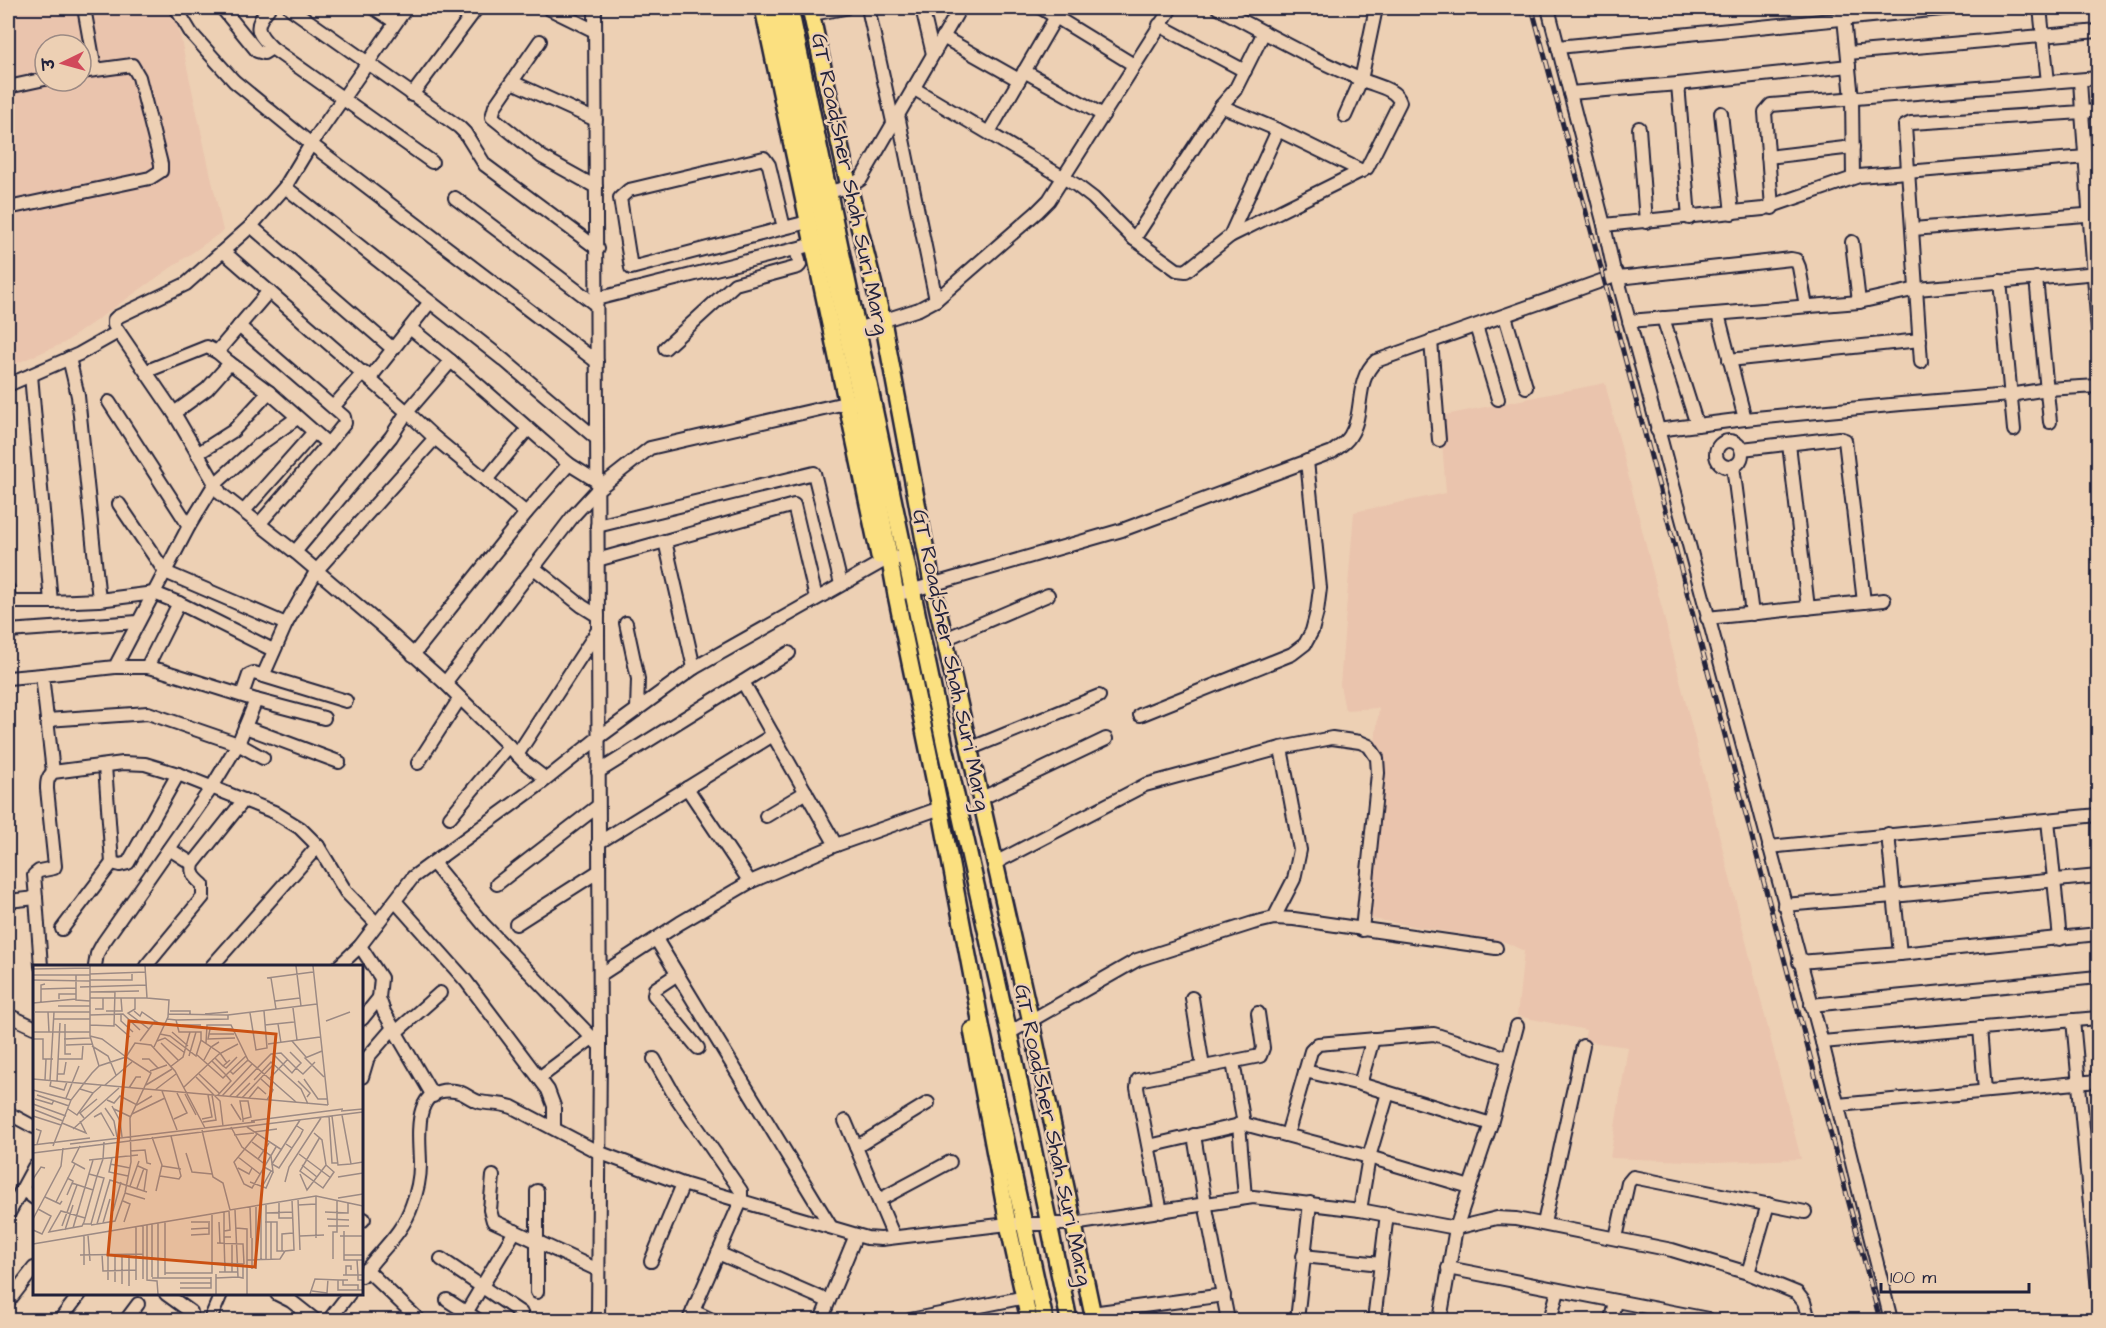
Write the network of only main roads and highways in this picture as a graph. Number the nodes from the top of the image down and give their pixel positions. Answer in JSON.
{"nodes":[{"id":1,"x":763,"y":8,"type":"edge"},
{"id":2,"x":777,"y":8,"type":"edge"},
{"id":3,"x":790,"y":8,"type":"edge"},
{"id":4,"x":811,"y":11,"type":"edge"},
{"id":5,"x":820,"y":243,"type":"junction"},
{"id":6,"x":885,"y":561,"type":"junction"},
{"id":7,"x":936,"y":809,"type":"junction"},
{"id":8,"x":1093,"y":1316,"type":"edge"},
{"id":9,"x":1029,"y":1320,"type":"edge"},
{"id":10,"x":1045,"y":1320,"type":"edge"},
{"id":11,"x":1070,"y":1320,"type":"edge"}],
"edges":[{"from":1,"to":5,"type":"main road"},
{"from":2,"to":5,"type":"main road","name":"GT Road;Sher Shah Suri Marg"},
{"from":3,"to":11,"type":"main road","name":"GT Road;Sher Shah Suri Marg"},
{"from":4,"to":8,"type":"main road"},
{"from":5,"to":6,"type":"main road","name":"GT Road;Sher Shah Suri Marg"},
{"from":6,"to":7,"type":"main road"},
{"from":6,"to":7,"type":"main road","name":"GT Road;Sher Shah Suri Marg"},
{"from":7,"to":9,"type":"main road"},
{"from":7,"to":10,"type":"main road","name":"GT Road;Sher Shah Suri Marg"}]}
